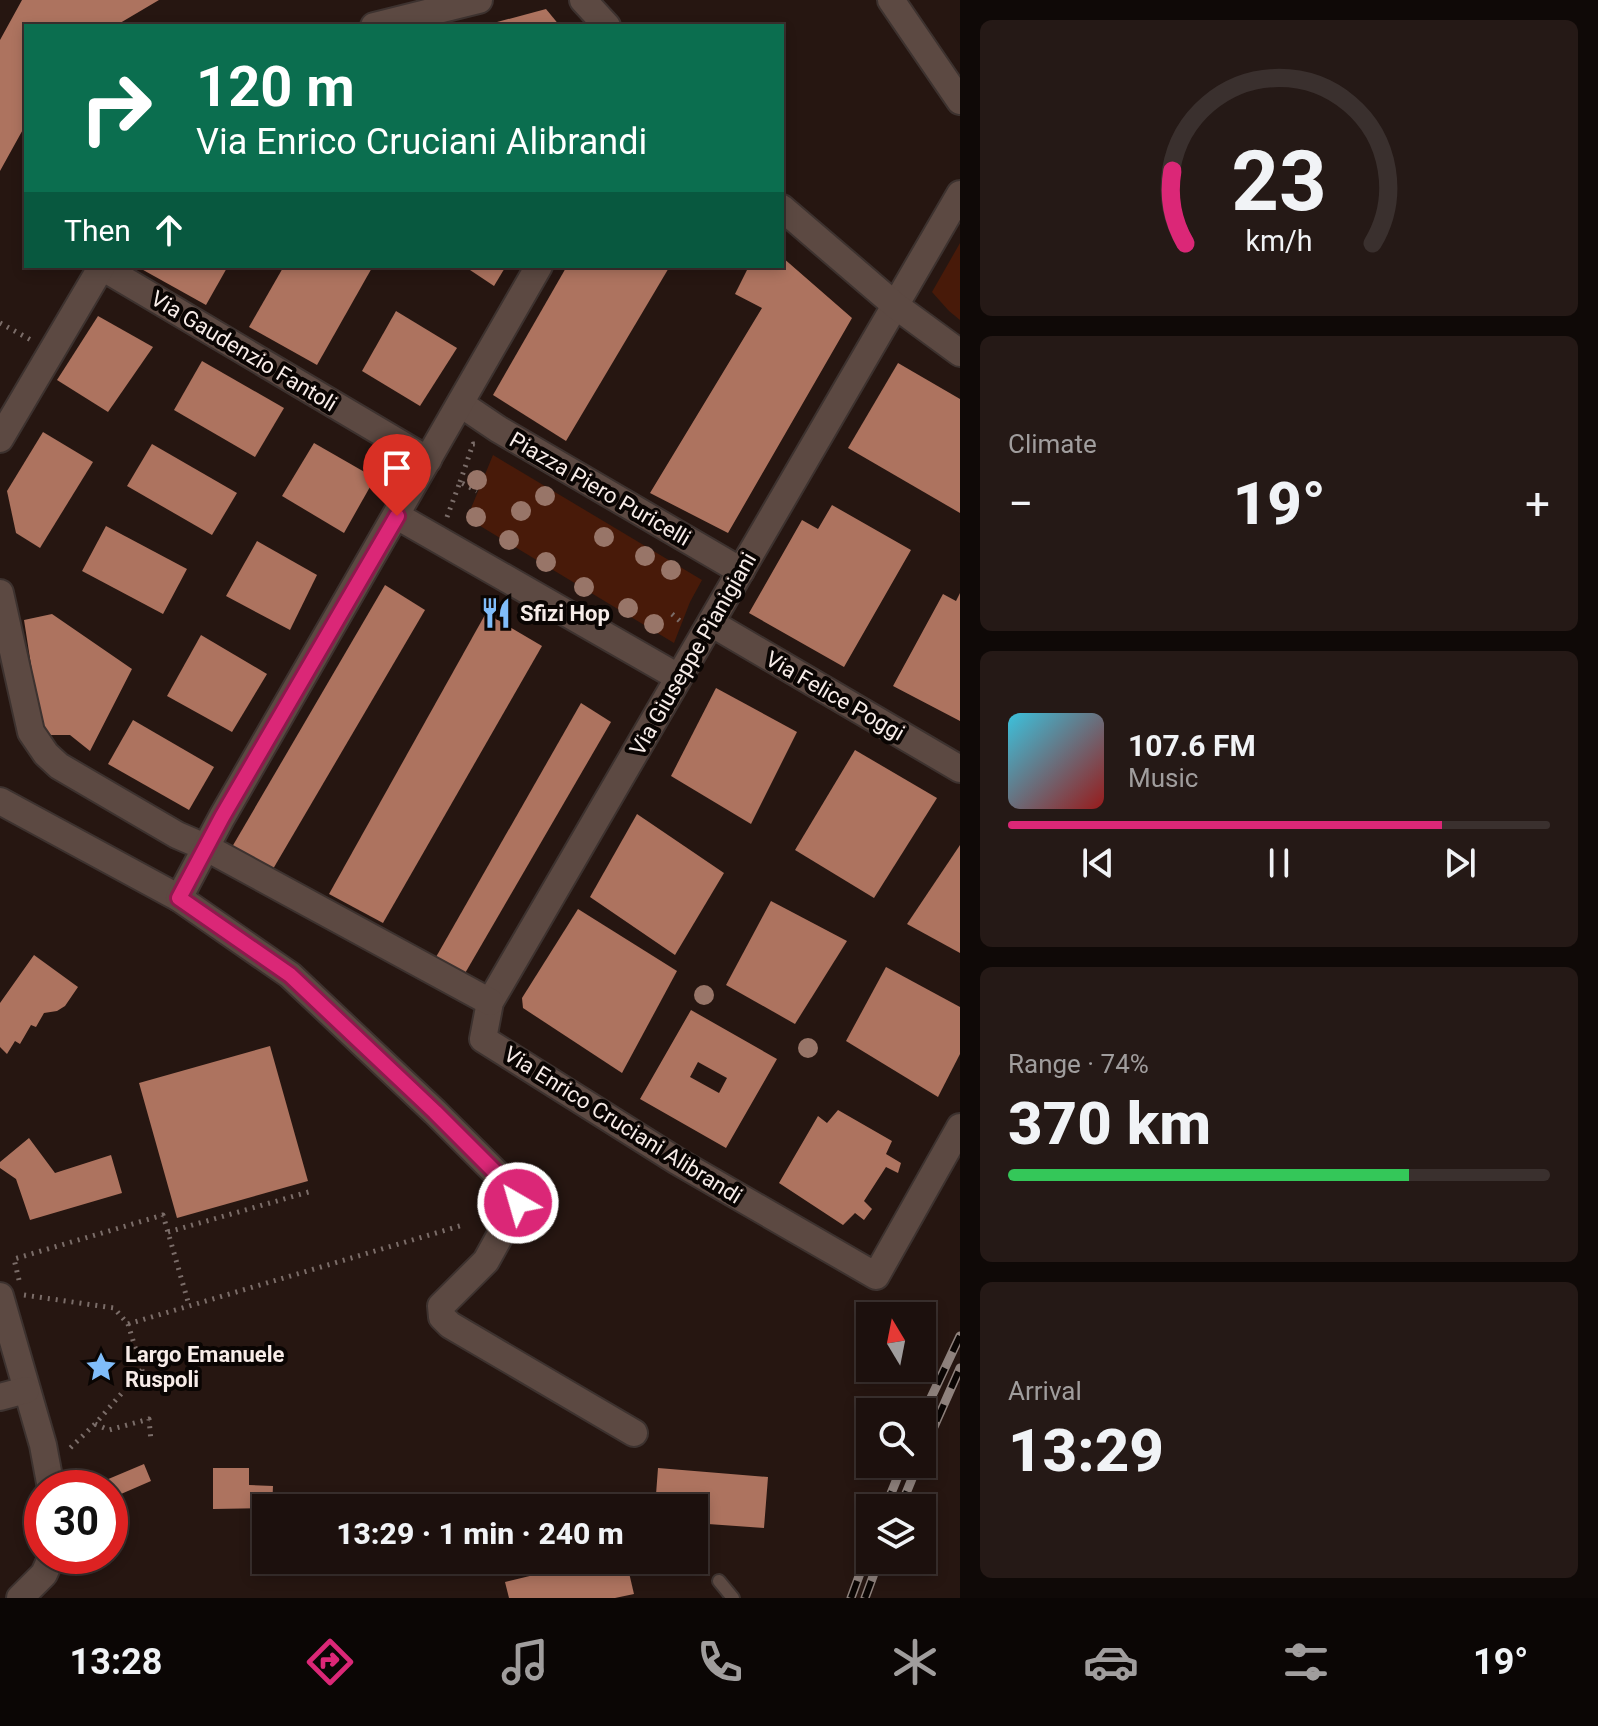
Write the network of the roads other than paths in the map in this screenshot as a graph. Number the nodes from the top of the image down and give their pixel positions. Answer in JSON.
{"nodes":[{"id":1,"x":479,"y":0,"type":"edge"},
{"id":2,"x":583,"y":0,"type":"edge"},
{"id":3,"x":891,"y":0,"type":"edge"},
{"id":4,"x":382,"y":24,"type":"edge"},
{"id":5,"x":605,"y":24,"type":"edge"},
{"id":6,"x":960,"y":101,"type":"edge"},
{"id":7,"x":960,"y":194,"type":"edge"},
{"id":8,"x":784,"y":210,"type":"edge"},
{"id":9,"x":101,"y":268,"type":"edge"},
{"id":10,"x":105,"y":268,"type":"edge"},
{"id":11,"x":538,"y":268,"type":"edge"},
{"id":12,"x":896,"y":306,"type":"junction"},
{"id":13,"x":960,"y":353,"type":"edge"},
{"id":14,"x":461,"y":404,"type":"junction"},
{"id":15,"x":0,"y":439,"type":"edge"},
{"id":16,"x":428,"y":460,"type":"junction"},
{"id":17,"x":397,"y":516,"type":"junction"},
{"id":18,"x":741,"y":571,"type":"junction"},
{"id":19,"x":0,"y":593,"type":"edge"},
{"id":20,"x":711,"y":623,"type":"junction"},
{"id":21,"x":678,"y":677,"type":"junction"},
{"id":22,"x":960,"y":769,"type":"edge"},
{"id":23,"x":0,"y":801,"type":"edge"},
{"id":24,"x":207,"y":848,"type":"junction"},
{"id":25,"x":179,"y":898,"type":"junction"},
{"id":26,"x":490,"y":1002,"type":"junction"},
{"id":27,"x":960,"y":1127,"type":"edge"},
{"id":28,"x":11,"y":1291,"type":"edge"},
{"id":29,"x":26,"y":1390,"type":"junction"},
{"id":30,"x":0,"y":1397,"type":"edge"},
{"id":31,"x":634,"y":1433,"type":"dead end"},
{"id":32,"x":48,"y":1470,"type":"edge"},
{"id":33,"x":44,"y":1574,"type":"edge"},
{"id":34,"x":719,"y":1581,"type":"dead end"},
{"id":35,"x":20,"y":1598,"type":"edge"},
{"id":36,"x":733,"y":1598,"type":"edge"}],
"edges":[{"from":1,"to":4,"type":"street"},
{"from":2,"to":5,"type":"street"},
{"from":3,"to":6,"type":"street"},
{"from":7,"to":12,"type":"street","name":"Via Giuseppe Pianigiani"},
{"from":8,"to":12,"type":"street"},
{"from":9,"to":15,"type":"street"},
{"from":10,"to":16,"type":"street","name":"Via Gaudenzio Fantoli"},
{"from":11,"to":14,"type":"street"},
{"from":12,"to":13,"type":"street"},
{"from":12,"to":18,"type":"street","name":"Via Giuseppe Pianigiani"},
{"from":14,"to":16,"type":"street"},
{"from":14,"to":18,"type":"street","name":"Piazza Piero Puricelli"},
{"from":16,"to":17,"type":"street"},
{"from":17,"to":21,"type":"street"},
{"from":17,"to":24,"type":"street"},
{"from":18,"to":20,"type":"street","name":"Via Giuseppe Pianigiani"},
{"from":19,"to":24,"type":"street"},
{"from":20,"to":21,"type":"street","name":"Via Giuseppe Pianigiani"},
{"from":20,"to":22,"type":"street","name":"Via Felice Poggi"},
{"from":21,"to":26,"type":"street","name":"Via Giuseppe Pianigiani"},
{"from":23,"to":25,"type":"street"},
{"from":24,"to":25,"type":"street"},
{"from":24,"to":26,"type":"street"},
{"from":25,"to":31,"type":"street"},
{"from":26,"to":27,"type":"street","name":"Via Enrico Cruciani Alibrandi"},
{"from":28,"to":29,"type":"street"},
{"from":29,"to":30,"type":"street"},
{"from":29,"to":32,"type":"street"},
{"from":33,"to":35,"type":"street"},
{"from":34,"to":36,"type":"lane"}]}
